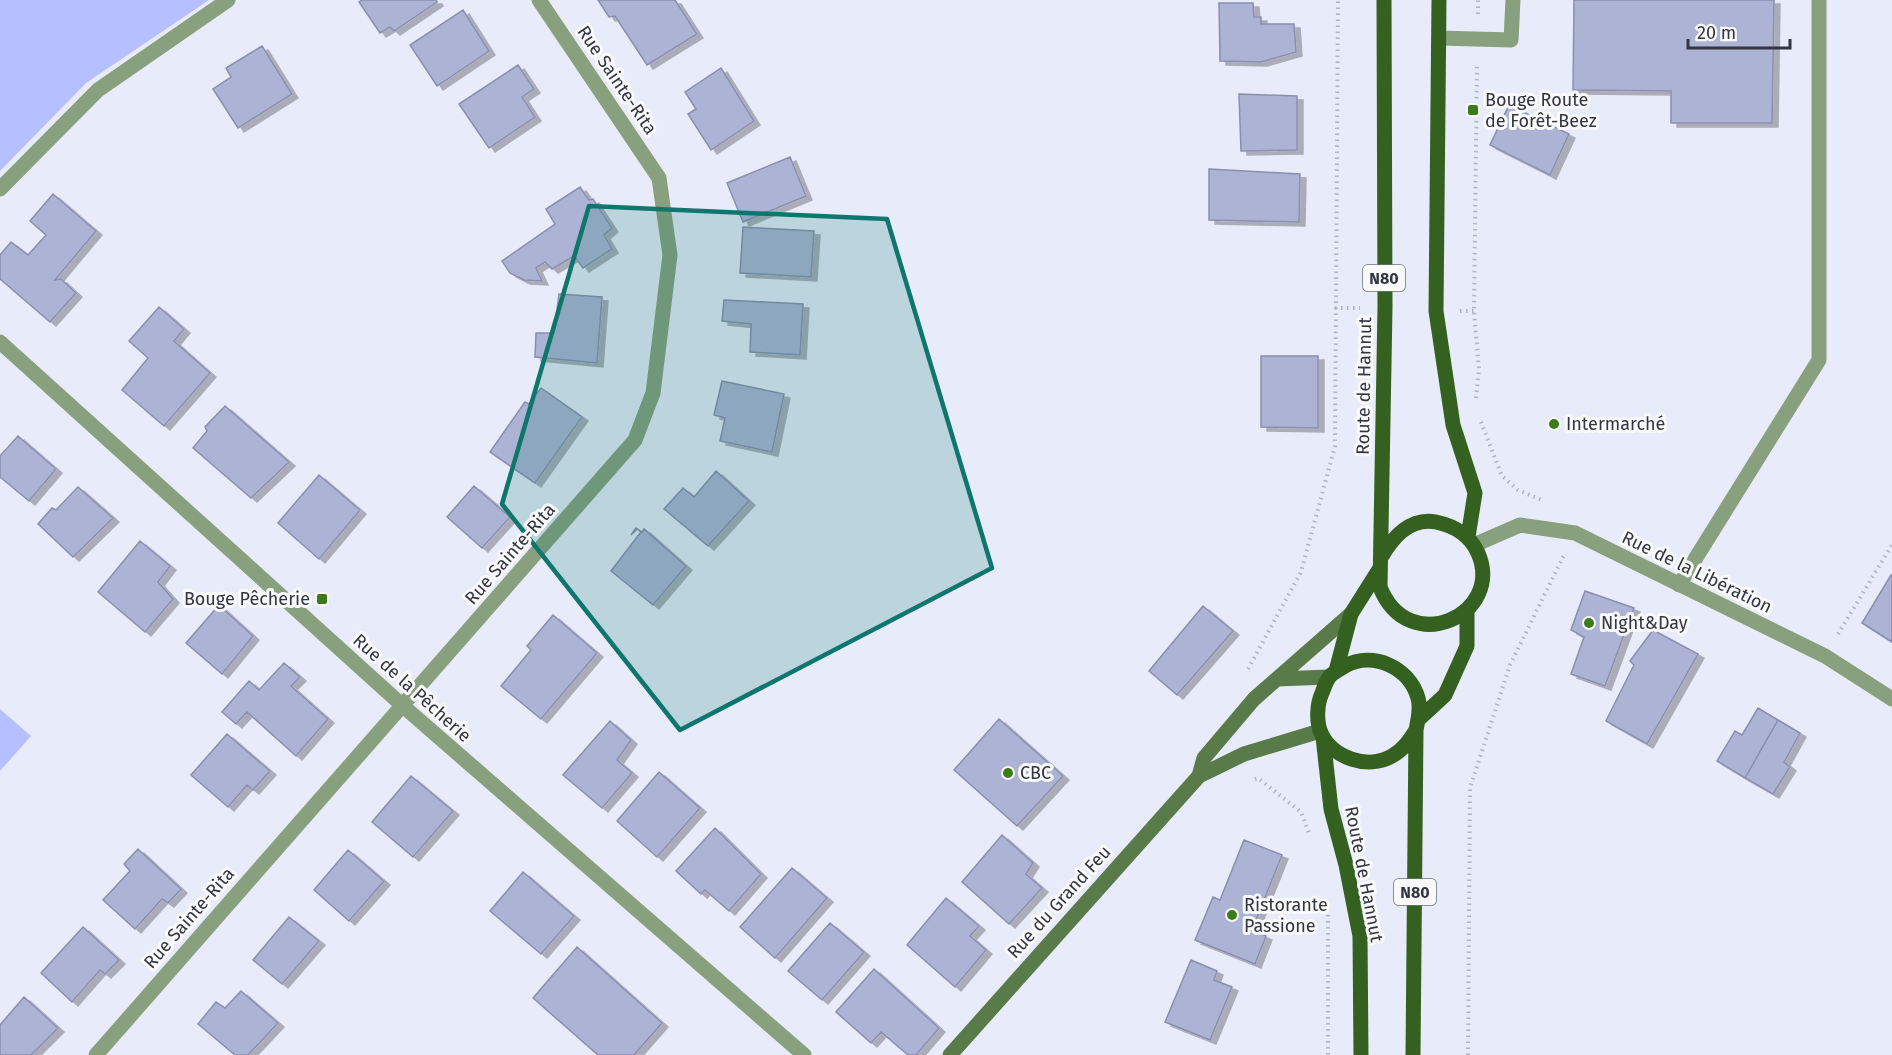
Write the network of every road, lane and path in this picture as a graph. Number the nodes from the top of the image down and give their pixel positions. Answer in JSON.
{"nodes":[{"id":1,"x":228,"y":0,"type":"edge"},
{"id":2,"x":539,"y":0,"type":"edge"},
{"id":3,"x":1338,"y":0,"type":"edge"},
{"id":4,"x":1384,"y":0,"type":"edge"},
{"id":5,"x":1439,"y":0,"type":"edge"},
{"id":6,"x":1478,"y":0,"type":"edge"},
{"id":7,"x":1513,"y":0,"type":"edge"},
{"id":8,"x":1819,"y":0,"type":"edge"},
{"id":9,"x":1439,"y":38,"type":"junction"},
{"id":10,"x":1478,"y":39,"type":"junction"},
{"id":11,"x":0,"y":189,"type":"edge"},
{"id":12,"x":0,"y":342,"type":"edge"},
{"id":13,"x":1476,"y":408,"type":"dead end"},
{"id":14,"x":1479,"y":418,"type":"dead end"},
{"id":15,"x":1550,"y":504,"type":"dead end"},
{"id":16,"x":1575,"y":533,"type":"junction"},
{"id":17,"x":1471,"y":541,"type":"junction"},
{"id":18,"x":1892,"y":545,"type":"edge"},
{"id":19,"x":1381,"y":562,"type":"junction"},
{"id":20,"x":1679,"y":585,"type":"junction"},
{"id":21,"x":1467,"y":610,"type":"junction"},
{"id":22,"x":1351,"y":614,"type":"junction"},
{"id":23,"x":1825,"y":656,"type":"junction"},
{"id":24,"x":1332,"y":674,"type":"junction"},
{"id":25,"x":1243,"y":678,"type":"dead end"},
{"id":26,"x":1277,"y":679,"type":"junction"},
{"id":27,"x":1892,"y":699,"type":"edge"},
{"id":28,"x":403,"y":706,"type":"junction"},
{"id":29,"x":1417,"y":725,"type":"junction"},
{"id":30,"x":1322,"y":734,"type":"junction"},
{"id":31,"x":1198,"y":776,"type":"junction"},
{"id":32,"x":1250,"y":779,"type":"dead end"},
{"id":33,"x":1312,"y":842,"type":"dead end"},
{"id":34,"x":1328,"y":904,"type":"dead end"},
{"id":35,"x":96,"y":1055,"type":"edge"},
{"id":36,"x":804,"y":1055,"type":"edge"},
{"id":37,"x":950,"y":1055,"type":"edge"},
{"id":38,"x":1328,"y":1055,"type":"edge"},
{"id":39,"x":1361,"y":1055,"type":"edge"},
{"id":40,"x":1413,"y":1055,"type":"edge"},
{"id":41,"x":1468,"y":1055,"type":"edge"}],
"edges":[{"from":1,"to":11,"type":"street"},
{"from":2,"to":28,"type":"street","name":"Rue Sainte-Rita"},
{"from":3,"to":25,"type":"path"},
{"from":4,"to":19,"type":"main road","name":"Route de Hannut","number":"N80"},
{"from":5,"to":9,"type":"main road"},
{"from":6,"to":10,"type":"path"},
{"from":7,"to":10,"type":"street"},
{"from":8,"to":20,"type":"street"},
{"from":9,"to":10,"type":"street"},
{"from":9,"to":17,"type":"main road"},
{"from":10,"to":13,"type":"path"},
{"from":12,"to":28,"type":"street","name":"Rue de la Pêcherie"},
{"from":14,"to":15,"type":"path"},
{"from":16,"to":17,"type":"street","name":"Rue de la Libération"},
{"from":16,"to":20,"type":"street","name":"Rue de la Libération"},
{"from":16,"to":41,"type":"path"},
{"from":17,"to":19,"type":"main road","name":"Route de Hannut"},
{"from":17,"to":21,"type":"main road"},
{"from":18,"to":23,"type":"path"},
{"from":19,"to":21,"type":"main road","name":"Route de Hannut","number":"N80"},
{"from":19,"to":22,"type":"main road","name":"Route de Hannut"},
{"from":20,"to":23,"type":"street","name":"Rue de la Libération"},
{"from":21,"to":29,"type":"main road"},
{"from":22,"to":24,"type":"main road","name":"Route de Hannut"},
{"from":22,"to":26,"type":"street","name":"Rue du Grand Feu"},
{"from":23,"to":27,"type":"street","name":"Rue de la Libération"},
{"from":24,"to":26,"type":"street"},
{"from":24,"to":29,"type":"main road","name":"Route de Hannut","number":"N80"},
{"from":24,"to":30,"type":"main road","name":"Route de Hannut"},
{"from":26,"to":31,"type":"street","name":"Rue du Grand Feu"},
{"from":28,"to":35,"type":"street","name":"Rue Sainte-Rita"},
{"from":28,"to":36,"type":"street","name":"Rue de la Pêcherie"},
{"from":29,"to":30,"type":"main road"},
{"from":29,"to":40,"type":"main road","name":"Route de Hannut","number":"N80"},
{"from":30,"to":31,"type":"street","name":"Rue du Grand Feu"},
{"from":30,"to":39,"type":"main road","name":"Route de Hannut"},
{"from":31,"to":37,"type":"street","name":"Rue du Grand Feu"},
{"from":32,"to":33,"type":"path"},
{"from":34,"to":38,"type":"path"}]}
